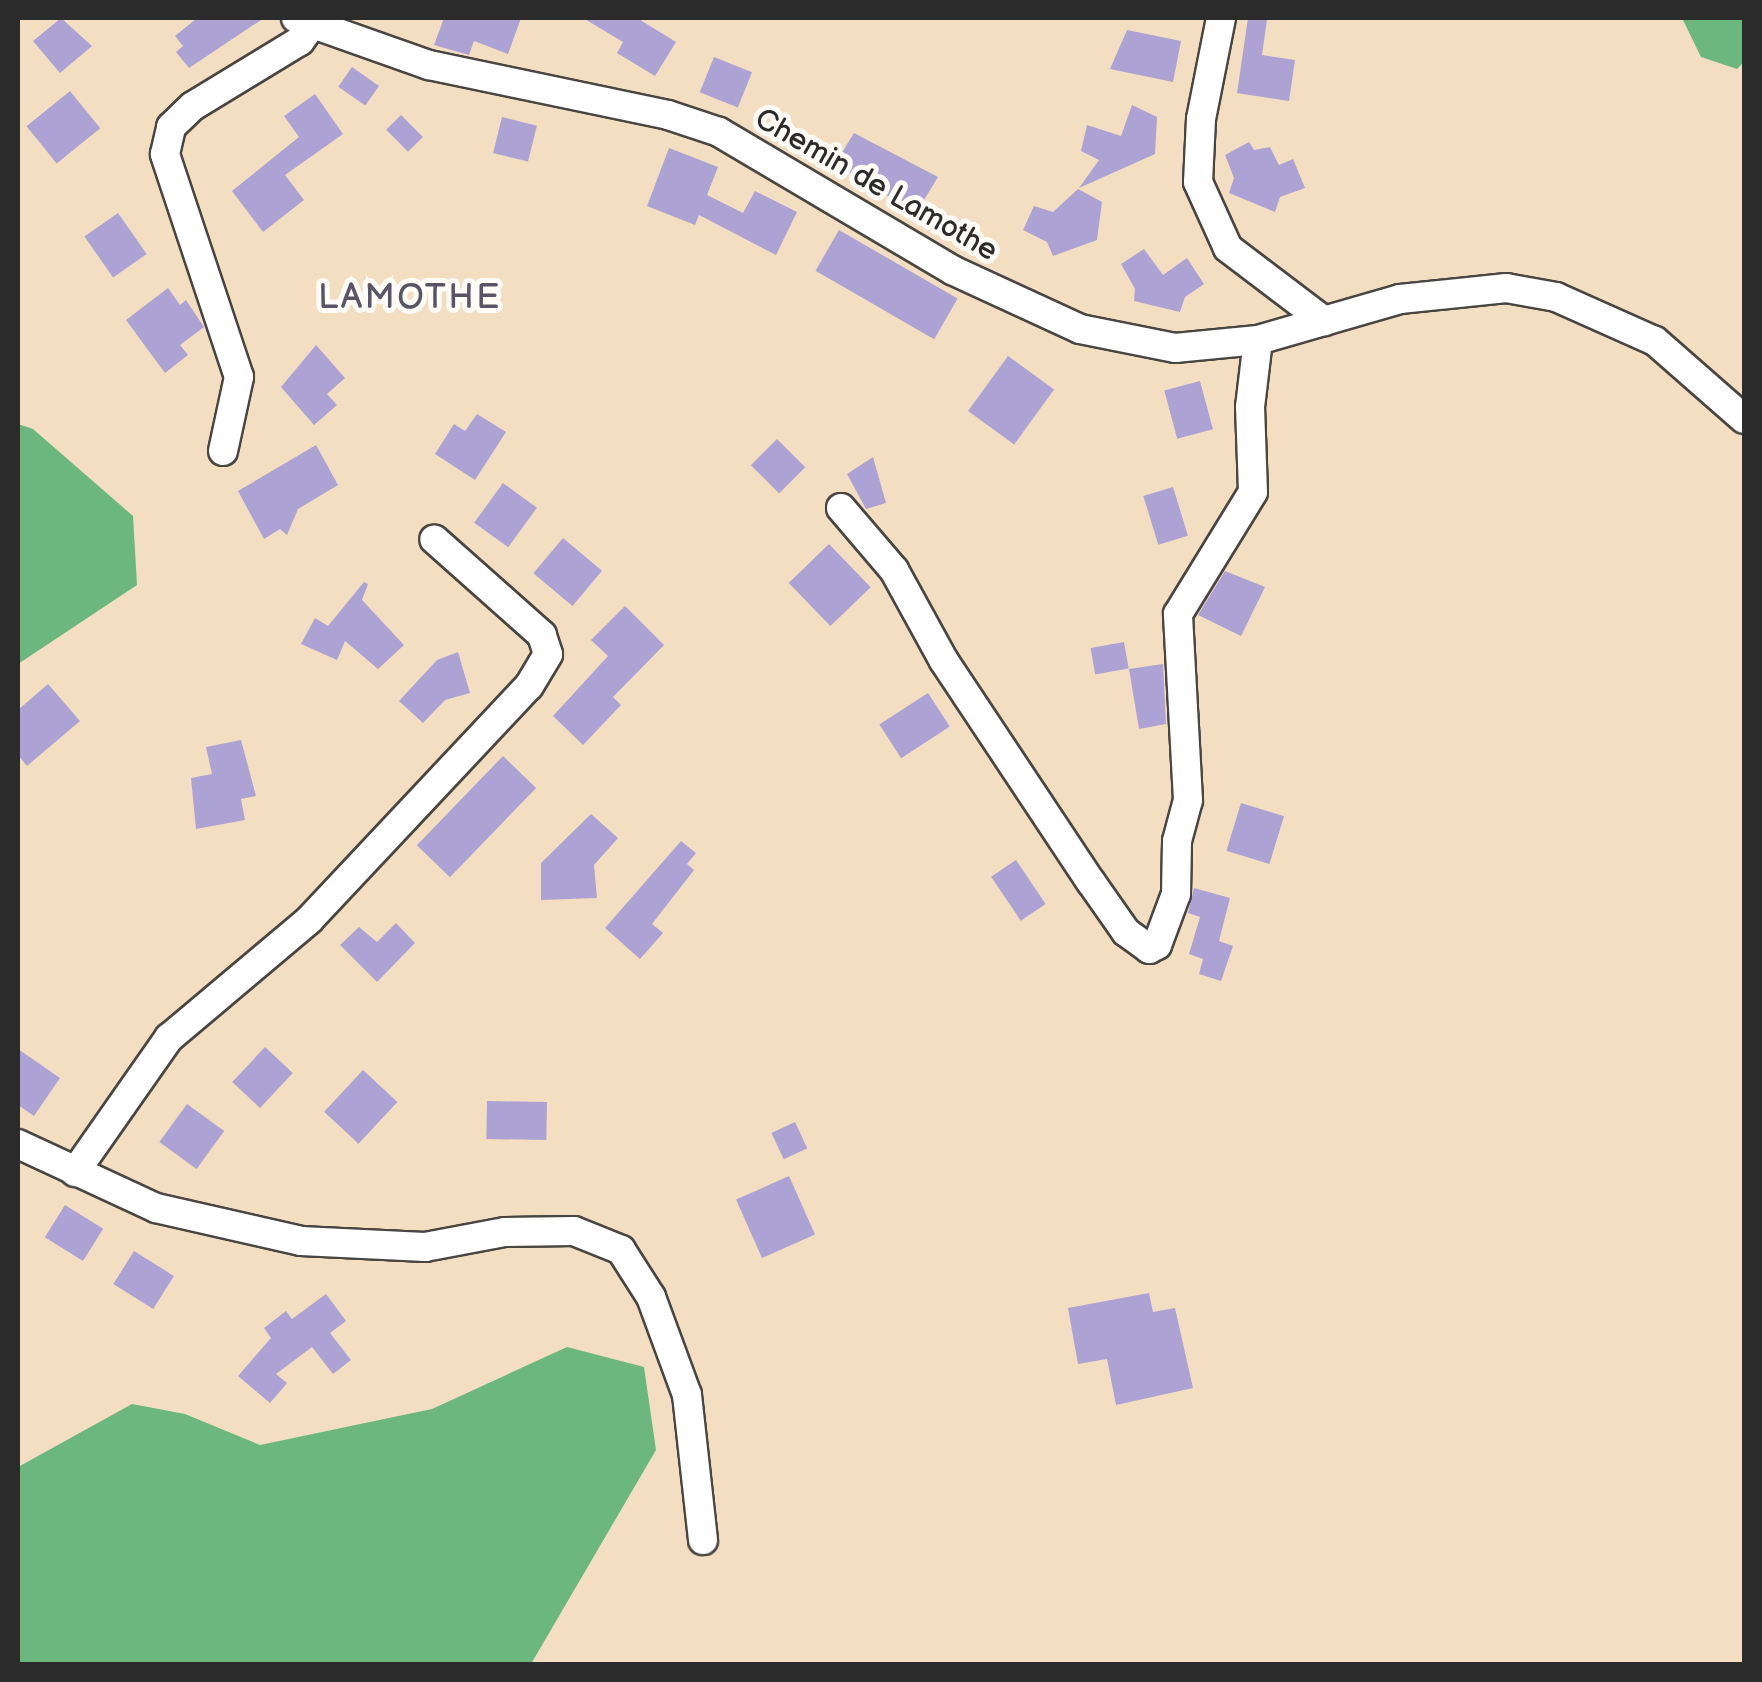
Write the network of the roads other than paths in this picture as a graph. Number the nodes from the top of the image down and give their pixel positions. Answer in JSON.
{"nodes":[{"id":1,"x":1221,"y":18,"type":"edge"},
{"id":2,"x":304,"y":22,"type":"edge"},
{"id":3,"x":1324,"y":321,"type":"junction"},
{"id":4,"x":1258,"y":340,"type":"junction"},
{"id":5,"x":1744,"y":418,"type":"edge"},
{"id":6,"x":223,"y":451,"type":"dead end"},
{"id":7,"x":840,"y":508,"type":"dead end"},
{"id":8,"x":434,"y":539,"type":"dead end"},
{"id":9,"x":18,"y":1144,"type":"edge"},
{"id":10,"x":74,"y":1172,"type":"junction"},
{"id":11,"x":702,"y":1540,"type":"dead end"}],
"edges":[{"from":1,"to":3,"type":"street"},
{"from":2,"to":4,"type":"street","name":"Chemin de Lamothe"},
{"from":2,"to":6,"type":"street"},
{"from":3,"to":4,"type":"street","name":"Chemin de Lamothe"},
{"from":3,"to":5,"type":"street","name":"Chemin de Lamothe"},
{"from":4,"to":7,"type":"street"},
{"from":8,"to":10,"type":"street"},
{"from":9,"to":10,"type":"street"},
{"from":10,"to":11,"type":"street"}]}
